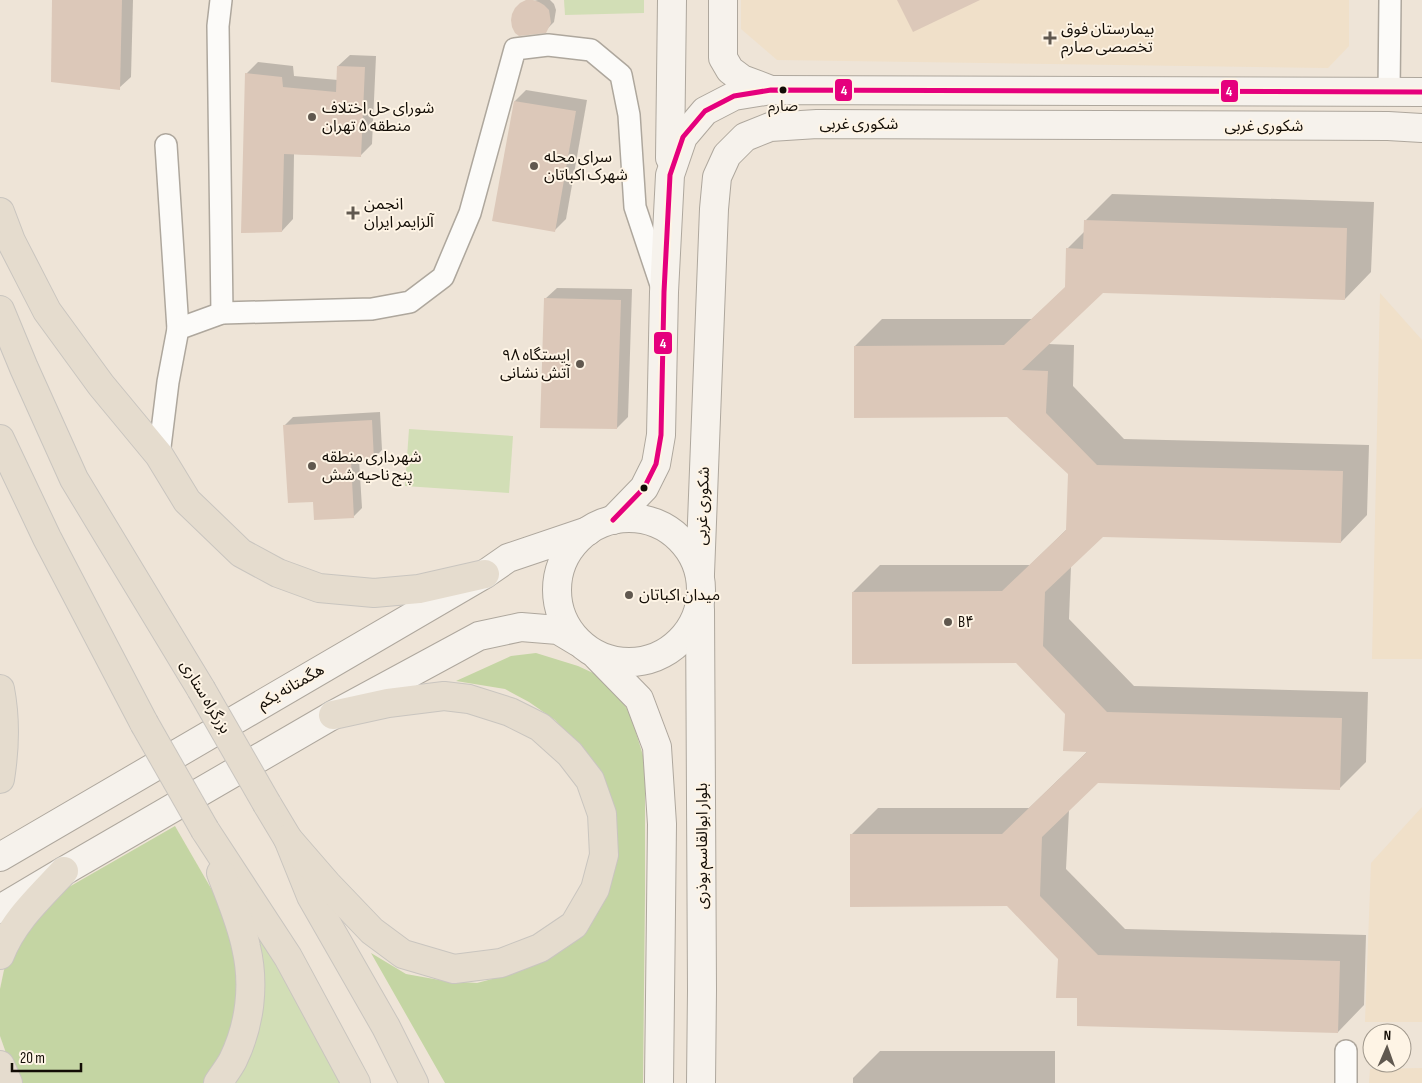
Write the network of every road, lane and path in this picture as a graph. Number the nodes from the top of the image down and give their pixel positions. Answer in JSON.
{"nodes":[{"id":1,"x":221,"y":0,"type":"edge"},
{"id":2,"x":672,"y":0,"type":"edge"},
{"id":3,"x":723,"y":0,"type":"edge"},
{"id":4,"x":1390,"y":0,"type":"edge"},
{"id":5,"x":772,"y":90,"type":"junction"},
{"id":6,"x":1389,"y":92,"type":"junction"},
{"id":7,"x":1422,"y":92,"type":"edge"},
{"id":8,"x":1388,"y":126,"type":"junction"},
{"id":9,"x":1422,"y":128,"type":"edge"},
{"id":10,"x":166,"y":145,"type":"dead end"},
{"id":11,"x":670,"y":175,"type":"junction"},
{"id":12,"x":0,"y":212,"type":"edge"},
{"id":13,"x":664,"y":292,"type":"junction"},
{"id":14,"x":0,"y":310,"type":"edge"},
{"id":15,"x":222,"y":313,"type":"junction"},
{"id":16,"x":178,"y":329,"type":"junction"},
{"id":17,"x":0,"y":439,"type":"edge"},
{"id":18,"x":159,"y":455,"type":"junction"},
{"id":19,"x":613,"y":520,"type":"junction"},
{"id":20,"x":588,"y":531,"type":"junction"},
{"id":21,"x":485,"y":574,"type":"junction"},
{"id":22,"x":700,"y":574,"type":"junction"},
{"id":23,"x":700,"y":609,"type":"junction"},
{"id":24,"x":588,"y":649,"type":"junction"},
{"id":25,"x":0,"y":689,"type":"edge"},
{"id":26,"x":333,"y":715,"type":"junction"},
{"id":27,"x":0,"y":779,"type":"edge"},
{"id":28,"x":205,"y":830,"type":"junction"},
{"id":29,"x":288,"y":839,"type":"junction"},
{"id":30,"x":0,"y":857,"type":"edge"},
{"id":31,"x":64,"y":871,"type":"junction"},
{"id":32,"x":0,"y":909,"type":"edge"},
{"id":33,"x":0,"y":954,"type":"edge"},
{"id":34,"x":661,"y":964,"type":"junction"},
{"id":35,"x":702,"y":965,"type":"junction"},
{"id":36,"x":1346,"y":1051,"type":"dead end"},
{"id":37,"x":0,"y":1065,"type":"edge"},
{"id":38,"x":8,"y":1083,"type":"edge"},
{"id":39,"x":218,"y":1083,"type":"edge"},
{"id":40,"x":356,"y":1083,"type":"edge"},
{"id":41,"x":414,"y":1083,"type":"edge"},
{"id":42,"x":659,"y":1083,"type":"edge"},
{"id":43,"x":701,"y":1083,"type":"edge"},
{"id":44,"x":1346,"y":1083,"type":"edge"}],
"edges":[{"from":1,"to":15,"type":"street"},
{"from":2,"to":11,"type":"main road"},
{"from":3,"to":5,"type":"main road"},
{"from":4,"to":6,"type":"street"},
{"from":5,"to":6,"type":"main road"},
{"from":5,"to":11,"type":"main road"},
{"from":6,"to":7,"type":"main road"},
{"from":6,"to":8,"type":"main road"},
{"from":8,"to":9,"type":"main road","name":"شکوری غربی"},
{"from":8,"to":22,"type":"main road","name":"شکوری غربی"},
{"from":10,"to":16,"type":"street"},
{"from":11,"to":13,"type":"main road"},
{"from":12,"to":18,"type":"highway"},
{"from":13,"to":15,"type":"street"},
{"from":13,"to":19,"type":"main road"},
{"from":14,"to":29,"type":"highway","name":"بزرگراه ستاری","bridge":true},
{"from":15,"to":16,"type":"street"},
{"from":16,"to":18,"type":"street"},
{"from":17,"to":28,"type":"highway","bridge":true},
{"from":18,"to":21,"type":"highway"},
{"from":19,"to":20,"type":"main road"},
{"from":19,"to":22,"type":"main road"},
{"from":20,"to":21,"type":"main road","name":"هگمتانه یکم"},
{"from":20,"to":24,"type":"main road"},
{"from":21,"to":30,"type":"main road","name":"هگمتانه یکم"},
{"from":22,"to":23,"type":"main road"},
{"from":23,"to":24,"type":"main road"},
{"from":23,"to":35,"type":"main road","name":"بلوار ابوالقاسم بوذری"},
{"from":24,"to":26,"type":"main road"},
{"from":24,"to":34,"type":"main road"},
{"from":25,"to":27,"type":"highway"},
{"from":26,"to":29,"type":"highway"},
{"from":26,"to":31,"type":"main road"},
{"from":28,"to":39,"type":"highway"},
{"from":28,"to":40,"type":"highway"},
{"from":29,"to":41,"type":"highway","name":"بزرگراه ستاری"},
{"from":31,"to":32,"type":"main road"},
{"from":31,"to":33,"type":"highway"},
{"from":34,"to":35,"type":"main road"},
{"from":34,"to":42,"type":"main road"},
{"from":35,"to":43,"type":"main road","name":"بلوار ابوالقاسم بوذری"},
{"from":36,"to":44,"type":"street"},
{"from":37,"to":38,"type":"highway"}]}
